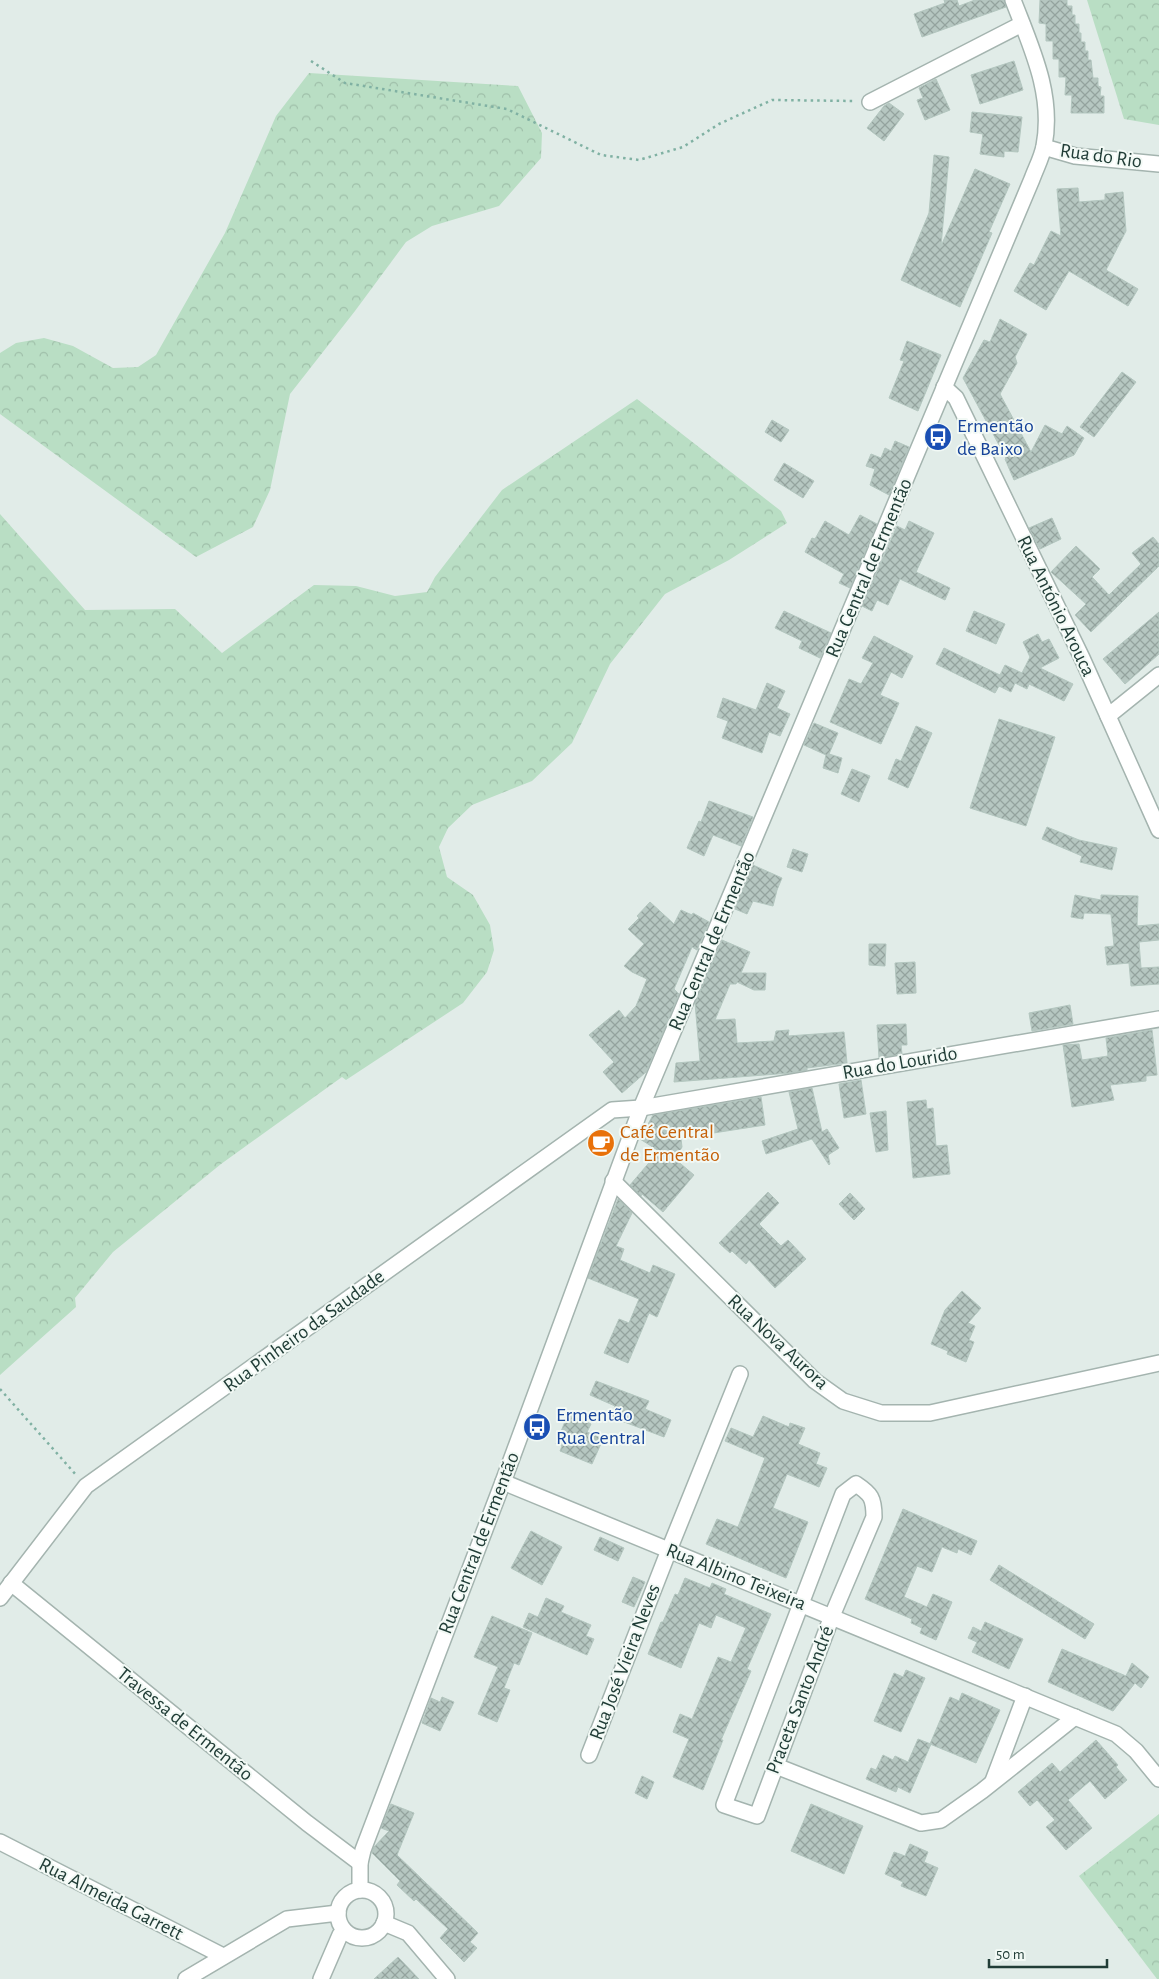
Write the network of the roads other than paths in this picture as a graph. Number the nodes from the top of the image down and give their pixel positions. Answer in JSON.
{"nodes":[{"id":1,"x":1013,"y":0,"type":"edge"},
{"id":2,"x":1022,"y":24,"type":"junction"},
{"id":3,"x":870,"y":102,"type":"road end"},
{"id":4,"x":1044,"y":147,"type":"junction"},
{"id":5,"x":1159,"y":164,"type":"edge"},
{"id":6,"x":944,"y":388,"type":"junction"},
{"id":7,"x":1159,"y":675,"type":"edge"},
{"id":8,"x":1108,"y":716,"type":"junction"},
{"id":9,"x":1159,"y":830,"type":"edge"},
{"id":10,"x":1159,"y":1019,"type":"edge"},
{"id":11,"x":641,"y":1108,"type":"junction"},
{"id":12,"x":613,"y":1182,"type":"junction"},
{"id":13,"x":1159,"y":1363,"type":"edge"},
{"id":14,"x":740,"y":1374,"type":"dead end"},
{"id":15,"x":503,"y":1482,"type":"junction"},
{"id":16,"x":669,"y":1550,"type":"junction"},
{"id":17,"x":12,"y":1583,"type":"junction"},
{"id":18,"x":0,"y":1598,"type":"edge"},
{"id":19,"x":800,"y":1604,"type":"junction"},
{"id":20,"x":832,"y":1616,"type":"junction"},
{"id":21,"x":1025,"y":1696,"type":"junction"},
{"id":22,"x":1075,"y":1717,"type":"junction"},
{"id":23,"x":589,"y":1755,"type":"dead end"},
{"id":24,"x":776,"y":1766,"type":"junction"},
{"id":25,"x":1159,"y":1779,"type":"edge"},
{"id":26,"x":993,"y":1782,"type":"junction"},
{"id":27,"x":0,"y":1842,"type":"edge"},
{"id":28,"x":360,"y":1863,"type":"junction"},
{"id":29,"x":360,"y":1890,"type":"junction"},
{"id":30,"x":338,"y":1913,"type":"junction"},
{"id":31,"x":384,"y":1923,"type":"junction"},
{"id":32,"x":344,"y":1931,"type":"junction"},
{"id":33,"x":223,"y":1956,"type":"junction"},
{"id":34,"x":186,"y":1979,"type":"edge"},
{"id":35,"x":321,"y":1979,"type":"edge"},
{"id":36,"x":447,"y":1979,"type":"edge"}],
"edges":[{"from":1,"to":2,"type":"street","name":"Rua Central de Ermentão"},
{"from":2,"to":3,"type":"street"},
{"from":2,"to":4,"type":"street","name":"Rua Central de Ermentão"},
{"from":4,"to":5,"type":"street","name":"Rua do Rio"},
{"from":4,"to":6,"type":"street","name":"Rua Central de Ermentão"},
{"from":6,"to":8,"type":"street","name":"Rua António Arouca"},
{"from":6,"to":11,"type":"street","name":"Rua Central de Ermentão"},
{"from":7,"to":8,"type":"street"},
{"from":8,"to":9,"type":"street","name":"Rua António Arouca"},
{"from":10,"to":11,"type":"street","name":"Rua do Lourido"},
{"from":11,"to":12,"type":"street","name":"Rua Central de Ermentão"},
{"from":11,"to":17,"type":"street","name":"Rua Pinheiro da Saudade"},
{"from":12,"to":13,"type":"street","name":"Rua Nova Aurora"},
{"from":12,"to":15,"type":"street","name":"Rua Central de Ermentão"},
{"from":14,"to":16,"type":"street","name":"Rua José Vieira Neves"},
{"from":15,"to":16,"type":"street","name":"Rua Albino Teixeira"},
{"from":15,"to":28,"type":"street","name":"Rua Central de Ermentão"},
{"from":16,"to":19,"type":"street","name":"Rua Albino Teixeira"},
{"from":16,"to":23,"type":"street","name":"Rua José Vieira Neves"},
{"from":17,"to":18,"type":"street","name":"Rua Pinheiro da Saudade"},
{"from":17,"to":28,"type":"street","name":"Travessa de Ermentão"},
{"from":19,"to":20,"type":"street","name":"Rua Albino Teixeira"},
{"from":19,"to":20,"type":"street","name":"Praceta Santo André"},
{"from":19,"to":24,"type":"street","name":"Praceta Santo André"},
{"from":20,"to":21,"type":"street","name":"Rua Albino Teixeira"},
{"from":20,"to":24,"type":"street","name":"Praceta Santo André"},
{"from":21,"to":22,"type":"street","name":"Rua Albino Teixeira"},
{"from":21,"to":26,"type":"street"},
{"from":22,"to":25,"type":"street","name":"Rua Albino Teixeira"},
{"from":22,"to":26,"type":"street"},
{"from":24,"to":26,"type":"street"},
{"from":27,"to":33,"type":"street","name":"Rua Almeida Garrett"},
{"from":28,"to":29,"type":"street","name":"Rua Central de Ermentão"},
{"from":29,"to":30,"type":"street"},
{"from":29,"to":31,"type":"street"},
{"from":30,"to":32,"type":"street"},
{"from":30,"to":33,"type":"street"},
{"from":31,"to":32,"type":"street"},
{"from":31,"to":36,"type":"street"},
{"from":32,"to":35,"type":"street"},
{"from":33,"to":34,"type":"street"}]}
